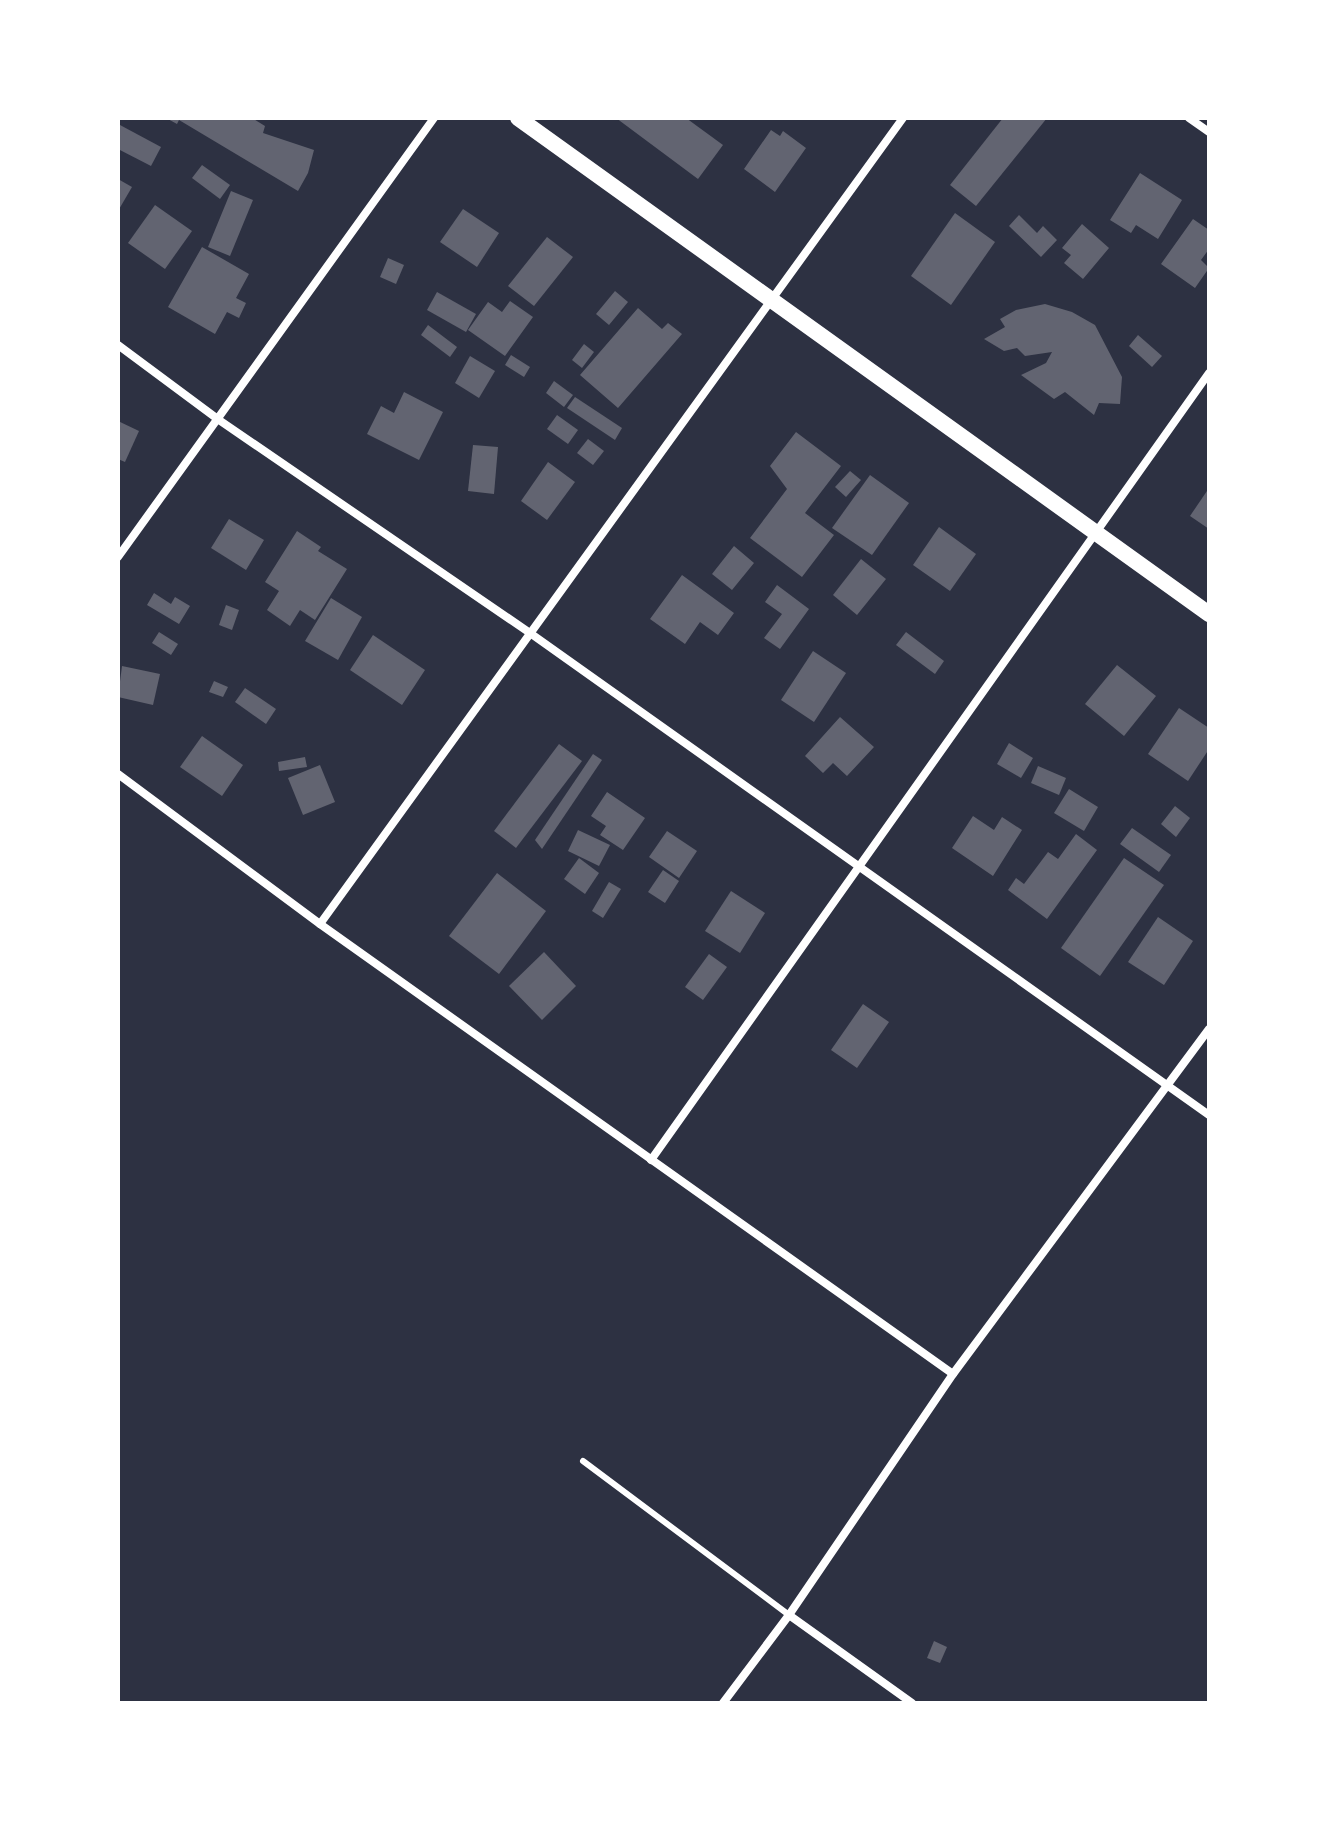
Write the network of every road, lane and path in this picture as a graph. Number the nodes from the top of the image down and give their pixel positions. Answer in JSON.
{"nodes":[{"id":1,"x":434,"y":118,"type":"edge"},
{"id":2,"x":518,"y":118,"type":"edge"},
{"id":3,"x":903,"y":118,"type":"edge"},
{"id":4,"x":1189,"y":118,"type":"edge"},
{"id":5,"x":1209,"y":132,"type":"edge"},
{"id":6,"x":772,"y":300,"type":"junction"},
{"id":7,"x":118,"y":345,"type":"edge"},
{"id":8,"x":1209,"y":373,"type":"edge"},
{"id":9,"x":219,"y":420,"type":"junction"},
{"id":10,"x":1097,"y":534,"type":"junction"},
{"id":11,"x":118,"y":557,"type":"edge"},
{"id":12,"x":1209,"y":614,"type":"edge"},
{"id":13,"x":530,"y":633,"type":"junction"},
{"id":14,"x":118,"y":774,"type":"edge"},
{"id":15,"x":860,"y":867,"type":"junction"},
{"id":16,"x":320,"y":924,"type":"junction"},
{"id":17,"x":1209,"y":1029,"type":"edge"},
{"id":18,"x":1167,"y":1086,"type":"junction"},
{"id":19,"x":1209,"y":1115,"type":"edge"},
{"id":20,"x":651,"y":1160,"type":"junction"},
{"id":21,"x":953,"y":1374,"type":"junction"},
{"id":22,"x":583,"y":1461,"type":"dead end"},
{"id":23,"x":789,"y":1615,"type":"junction"},
{"id":24,"x":723,"y":1703,"type":"edge"},
{"id":25,"x":912,"y":1703,"type":"edge"}],
"edges":[{"from":1,"to":9,"type":"street"},
{"from":2,"to":6,"type":"main road"},
{"from":3,"to":6,"type":"street"},
{"from":4,"to":5,"type":"street"},
{"from":6,"to":10,"type":"main road"},
{"from":6,"to":13,"type":"street"},
{"from":7,"to":9,"type":"street"},
{"from":8,"to":10,"type":"street"},
{"from":9,"to":11,"type":"street"},
{"from":9,"to":13,"type":"street"},
{"from":10,"to":12,"type":"main road"},
{"from":10,"to":15,"type":"street"},
{"from":13,"to":15,"type":"street"},
{"from":13,"to":16,"type":"street"},
{"from":14,"to":16,"type":"street"},
{"from":15,"to":18,"type":"street"},
{"from":15,"to":20,"type":"street"},
{"from":16,"to":20,"type":"street"},
{"from":17,"to":18,"type":"street"},
{"from":18,"to":19,"type":"street"},
{"from":18,"to":21,"type":"street"},
{"from":20,"to":21,"type":"street"},
{"from":21,"to":23,"type":"street"},
{"from":22,"to":23,"type":"lane"},
{"from":23,"to":24,"type":"street"},
{"from":23,"to":25,"type":"street"}]}
